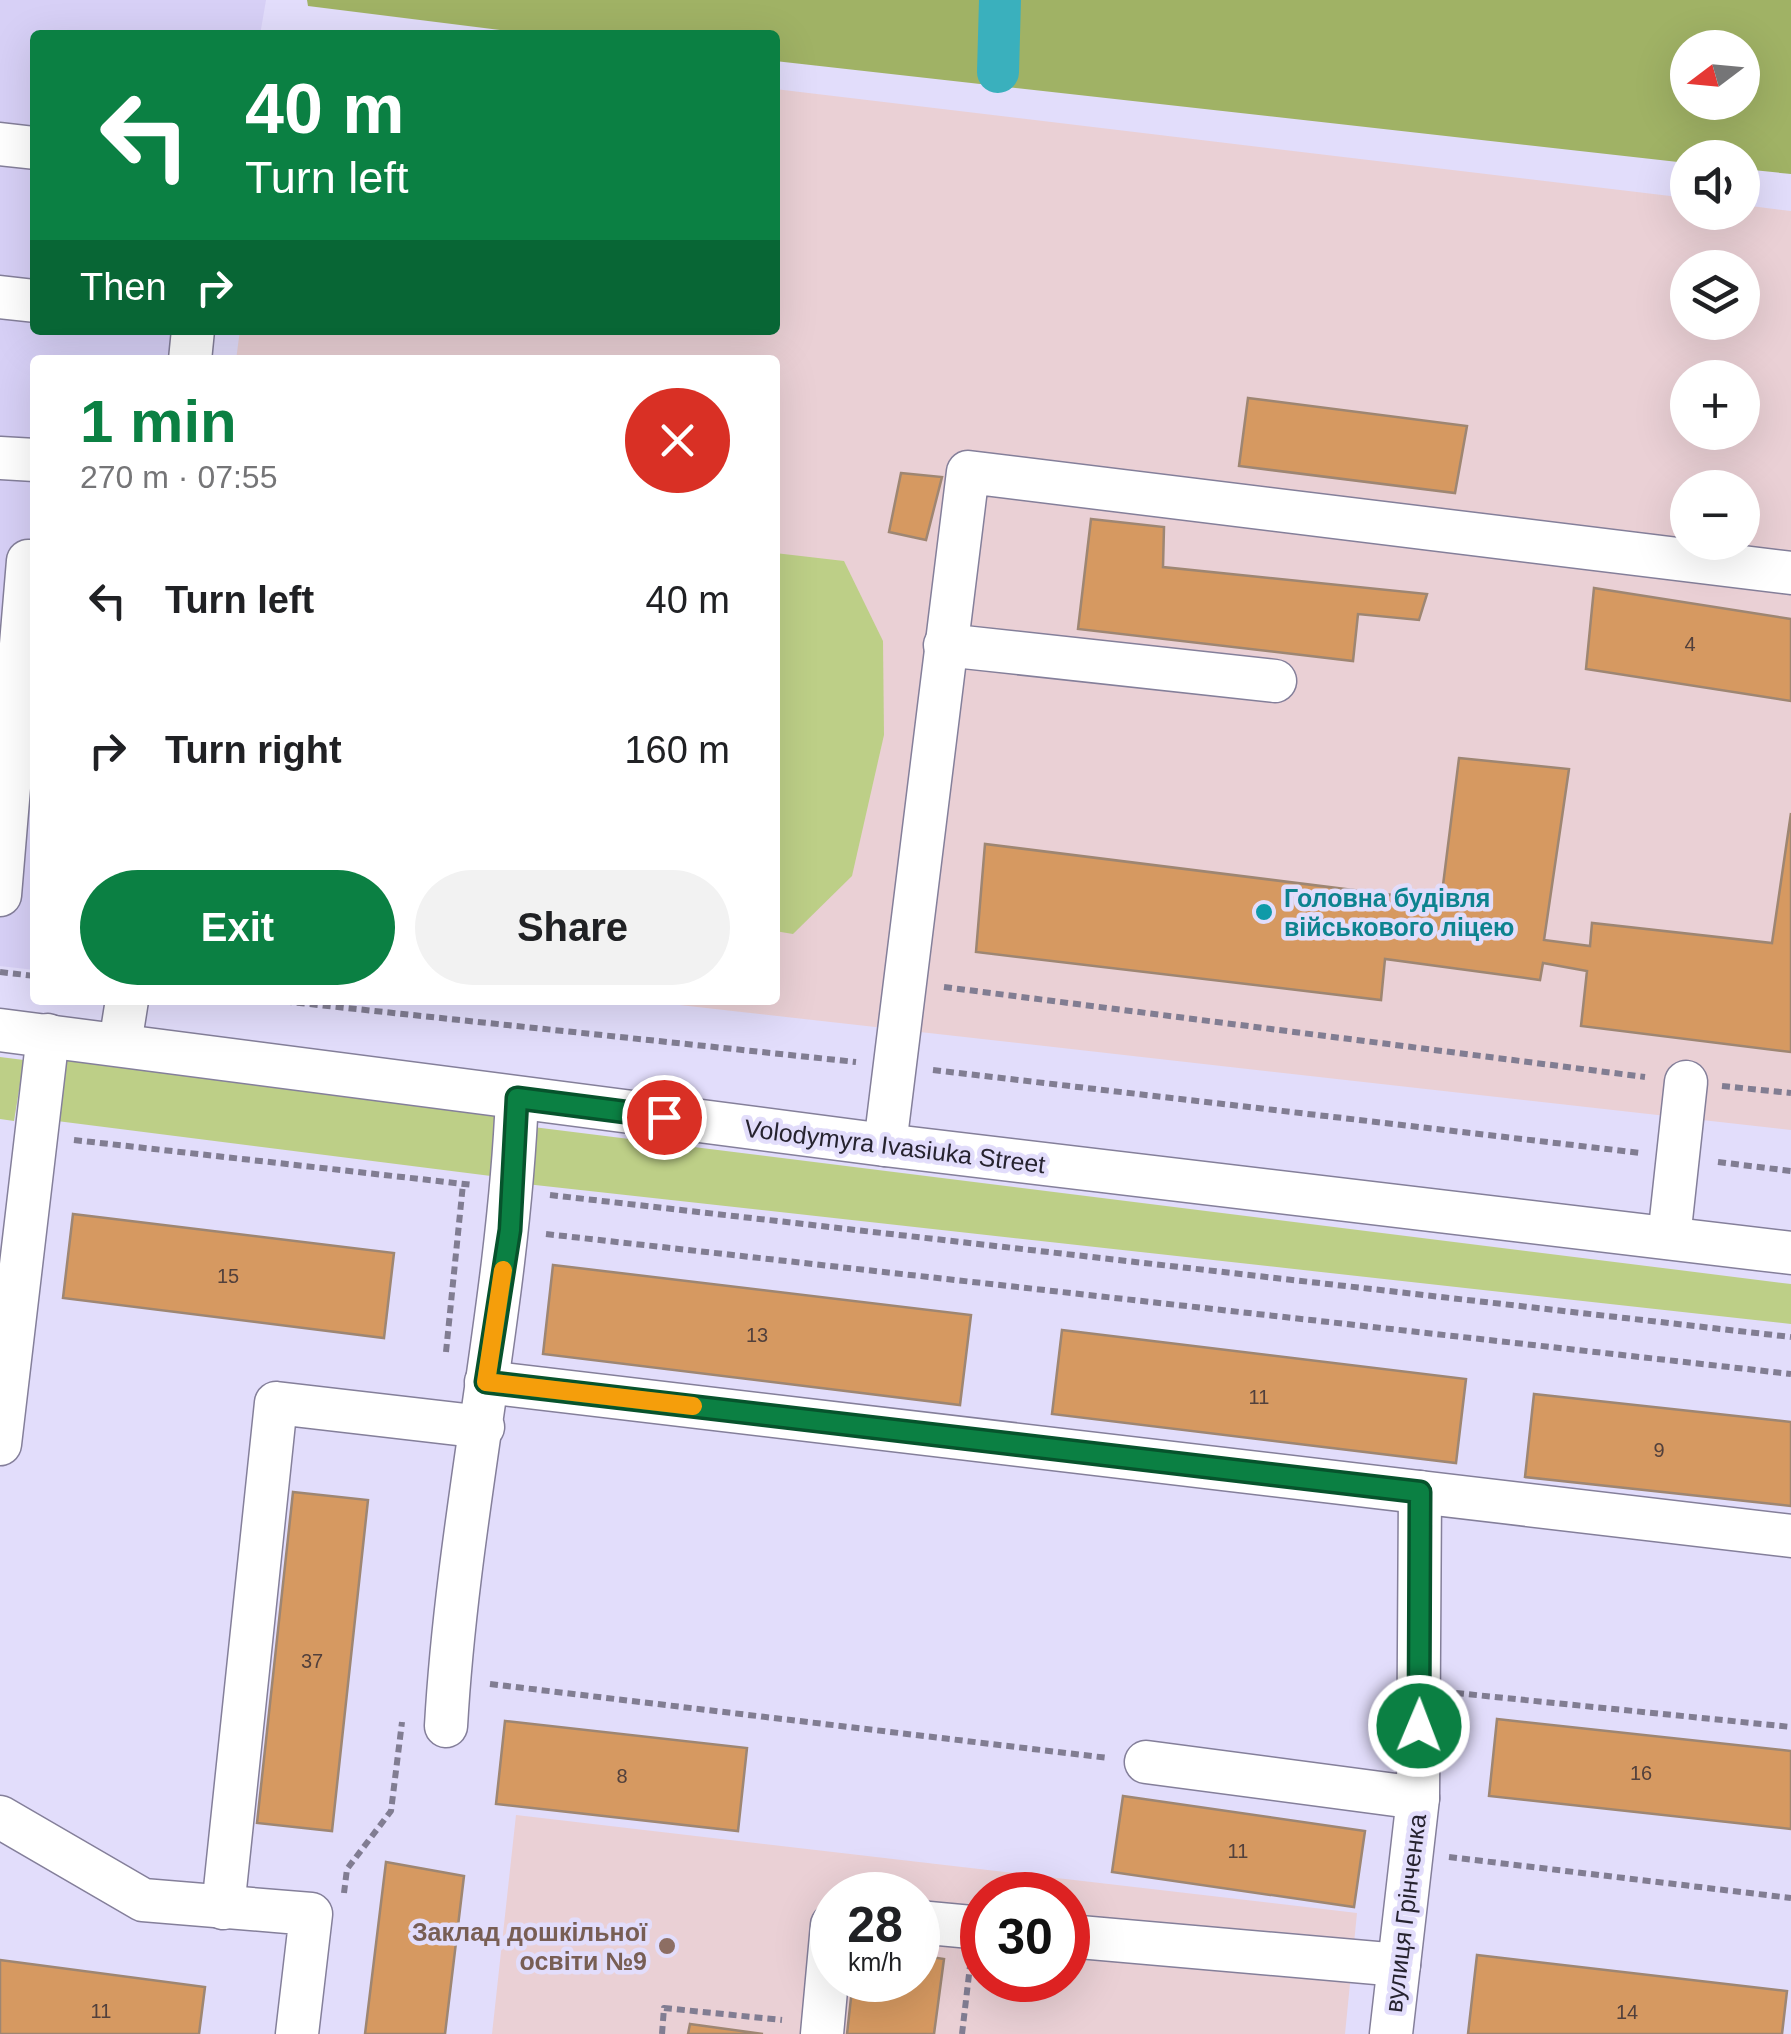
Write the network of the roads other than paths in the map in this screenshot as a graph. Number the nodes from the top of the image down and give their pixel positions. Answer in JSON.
{"nodes":[{"id":1,"x":0,"y":144,"type":"edge"},
{"id":2,"x":30,"y":147,"type":"edge"},
{"id":3,"x":0,"y":298,"type":"edge"},
{"id":4,"x":30,"y":301,"type":"edge"},
{"id":5,"x":0,"y":458,"type":"edge"},
{"id":6,"x":30,"y":460,"type":"edge"},
{"id":7,"x":28,"y":562,"type":"dead end"},
{"id":8,"x":1791,"y":573,"type":"edge"},
{"id":9,"x":946,"y":645,"type":"junction"},
{"id":10,"x":1275,"y":681,"type":"dead end"},
{"id":11,"x":0,"y":895,"type":"edge"},
{"id":12,"x":126,"y":1005,"type":"edge"},
{"id":13,"x":0,"y":1030,"type":"edge"},
{"id":14,"x":48,"y":1035,"type":"junction"},
{"id":15,"x":120,"y":1044,"type":"junction"},
{"id":16,"x":1686,"y":1082,"type":"road end"},
{"id":17,"x":517,"y":1098,"type":"junction"},
{"id":18,"x":885,"y":1145,"type":"junction"},
{"id":19,"x":1669,"y":1238,"type":"junction"},
{"id":20,"x":1791,"y":1253,"type":"edge"},
{"id":21,"x":486,"y":1382,"type":"junction"},
{"id":22,"x":482,"y":1427,"type":"junction"},
{"id":23,"x":0,"y":1444,"type":"edge"},
{"id":24,"x":1420,"y":1492,"type":"junction"},
{"id":25,"x":1791,"y":1536,"type":"edge"},
{"id":26,"x":446,"y":1726,"type":"dead end"},
{"id":27,"x":1146,"y":1762,"type":"road end"},
{"id":28,"x":1418,"y":1798,"type":"junction"},
{"id":29,"x":0,"y":1817,"type":"edge"},
{"id":30,"x":223,"y":1908,"type":"junction"},
{"id":31,"x":1090,"y":1938,"type":"edge"},
{"id":32,"x":1400,"y":1965,"type":"junction"},
{"id":33,"x":825,"y":2002,"type":"edge"},
{"id":34,"x":822,"y":2029,"type":"edge"},
{"id":35,"x":297,"y":2034,"type":"edge"},
{"id":36,"x":1391,"y":2034,"type":"edge"}],
"edges":[{"from":1,"to":2,"type":"street"},
{"from":3,"to":4,"type":"street"},
{"from":5,"to":6,"type":"street"},
{"from":7,"to":11,"type":"street"},
{"from":8,"to":9,"type":"street"},
{"from":9,"to":10,"type":"street"},
{"from":9,"to":18,"type":"street"},
{"from":12,"to":15,"type":"street"},
{"from":13,"to":14,"type":"street","name":"Volodymyra Ivasiuka Street"},
{"from":14,"to":15,"type":"street","name":"Volodymyra Ivasiuka Street"},
{"from":14,"to":23,"type":"street"},
{"from":15,"to":17,"type":"street","name":"Volodymyra Ivasiuka Street"},
{"from":16,"to":19,"type":"street"},
{"from":17,"to":18,"type":"street","name":"Volodymyra Ivasiuka Street"},
{"from":17,"to":21,"type":"street"},
{"from":18,"to":19,"type":"street","name":"Volodymyra Ivasiuka Street"},
{"from":19,"to":20,"type":"street","name":"Volodymyra Ivasiuka Street"},
{"from":21,"to":22,"type":"street"},
{"from":21,"to":24,"type":"street"},
{"from":22,"to":26,"type":"street"},
{"from":22,"to":30,"type":"street"},
{"from":24,"to":25,"type":"street"},
{"from":24,"to":28,"type":"street","name":"вулиця Грінченка"},
{"from":27,"to":28,"type":"street"},
{"from":28,"to":32,"type":"street","name":"вулиця Грінченка"},
{"from":29,"to":30,"type":"street"},
{"from":30,"to":35,"type":"street"},
{"from":31,"to":32,"type":"street"},
{"from":32,"to":36,"type":"street","name":"вулиця Грінченка"},
{"from":33,"to":34,"type":"street"}]}
